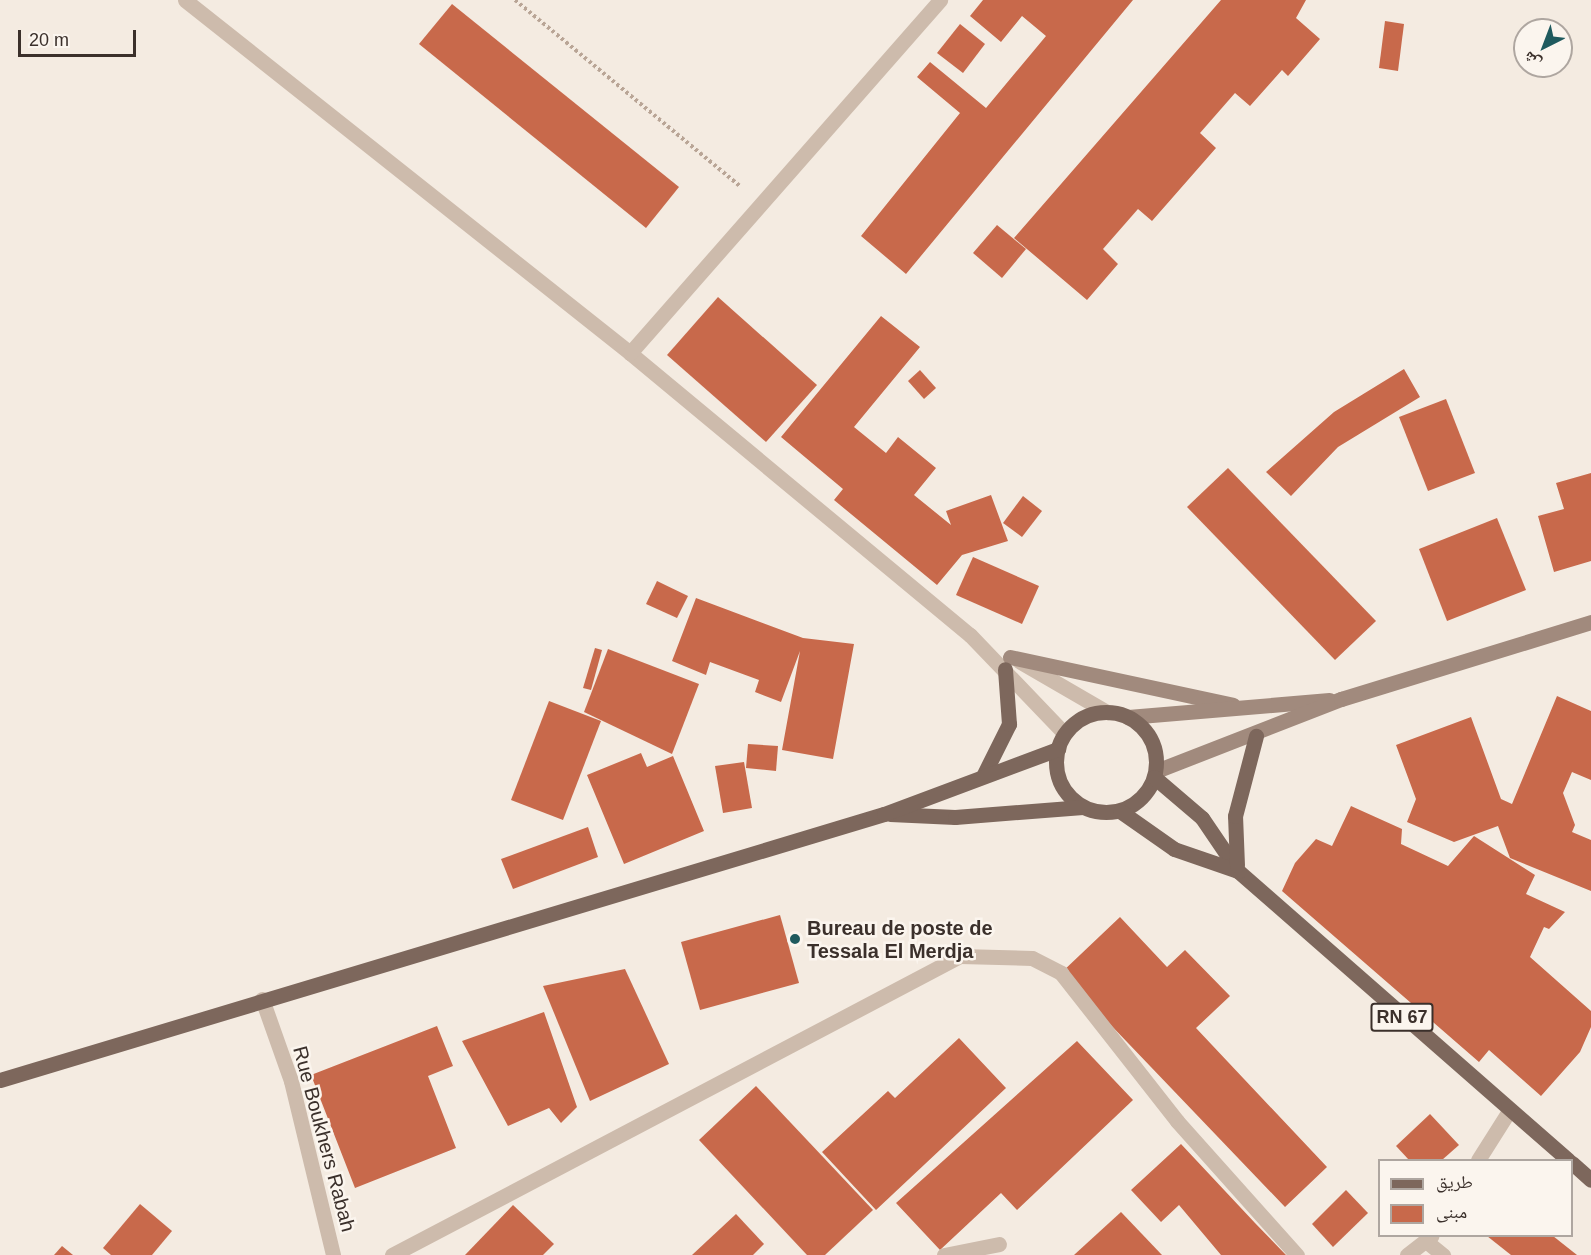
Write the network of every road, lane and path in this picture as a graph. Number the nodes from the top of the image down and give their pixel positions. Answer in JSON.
{"nodes":[{"id":1,"x":185,"y":0,"type":"edge"},
{"id":2,"x":515,"y":0,"type":"edge"},
{"id":3,"x":940,"y":0,"type":"edge"},
{"id":4,"x":761,"y":204,"type":"junction"},
{"id":5,"x":630,"y":353,"type":"junction"},
{"id":6,"x":1591,"y":621,"type":"edge"},
{"id":7,"x":1007,"y":663,"type":"junction"},
{"id":8,"x":1341,"y":699,"type":"junction"},
{"id":9,"x":1233,"y":705,"type":"junction"},
{"id":10,"x":1107,"y":712,"type":"junction"},
{"id":11,"x":1128,"y":717,"type":"junction"},
{"id":12,"x":1065,"y":734,"type":"junction"},
{"id":13,"x":1256,"y":736,"type":"junction"},
{"id":14,"x":1058,"y":749,"type":"junction"},
{"id":15,"x":984,"y":774,"type":"junction"},
{"id":16,"x":1155,"y":774,"type":"junction"},
{"id":17,"x":1083,"y":807,"type":"junction"},
{"id":18,"x":1119,"y":811,"type":"junction"},
{"id":19,"x":884,"y":814,"type":"junction"},
{"id":20,"x":1238,"y":871,"type":"junction"},
{"id":21,"x":262,"y":999,"type":"junction"},
{"id":22,"x":0,"y":1080,"type":"edge"},
{"id":23,"x":1509,"y":1111,"type":"junction"},
{"id":24,"x":1479,"y":1159,"type":"edge"},
{"id":25,"x":1566,"y":1159,"type":"edge"},
{"id":26,"x":1573,"y":1164,"type":"edge"},
{"id":27,"x":1591,"y":1180,"type":"edge"},
{"id":28,"x":1429,"y":1239,"type":"edge"},
{"id":29,"x":999,"y":1244,"type":"dead end"},
{"id":30,"x":333,"y":1255,"type":"edge"},
{"id":31,"x":392,"y":1255,"type":"edge"},
{"id":32,"x":944,"y":1255,"type":"edge"},
{"id":33,"x":1297,"y":1255,"type":"edge"},
{"id":34,"x":1407,"y":1255,"type":"edge"},
{"id":35,"x":1443,"y":1255,"type":"edge"}],
"edges":[{"from":1,"to":5,"type":"street"},
{"from":2,"to":4,"type":"path"},
{"from":3,"to":4,"type":"street"},
{"from":4,"to":5,"type":"street"},
{"from":5,"to":7,"type":"street"},
{"from":6,"to":8,"type":"main road"},
{"from":7,"to":9,"type":"main road"},
{"from":7,"to":10,"type":"street"},
{"from":7,"to":12,"type":"street"},
{"from":7,"to":15,"type":"main road"},
{"from":8,"to":9,"type":"main road"},
{"from":8,"to":13,"type":"main road"},
{"from":9,"to":11,"type":"main road"},
{"from":10,"to":11,"type":"main road"},
{"from":10,"to":12,"type":"main road"},
{"from":11,"to":16,"type":"main road"},
{"from":12,"to":14,"type":"main road"},
{"from":13,"to":16,"type":"main road"},
{"from":13,"to":20,"type":"main road"},
{"from":14,"to":15,"type":"main road"},
{"from":14,"to":17,"type":"main road"},
{"from":15,"to":19,"type":"main road"},
{"from":16,"to":18,"type":"main road"},
{"from":16,"to":20,"type":"main road","number":"RN 67"},
{"from":17,"to":18,"type":"main road"},
{"from":17,"to":19,"type":"main road"},
{"from":18,"to":20,"type":"main road","number":"RN 67"},
{"from":19,"to":21,"type":"main road"},
{"from":20,"to":23,"type":"main road","number":"RN 67"},
{"from":21,"to":22,"type":"main road"},
{"from":21,"to":30,"type":"street","name":"Rue Boukhers Rabah"},
{"from":23,"to":24,"type":"street"},
{"from":23,"to":25,"type":"main road","number":"RN 67"},
{"from":26,"to":27,"type":"main road"},
{"from":28,"to":34,"type":"street"},
{"from":28,"to":35,"type":"street"},
{"from":29,"to":32,"type":"street"},
{"from":31,"to":33,"type":"street"}]}
